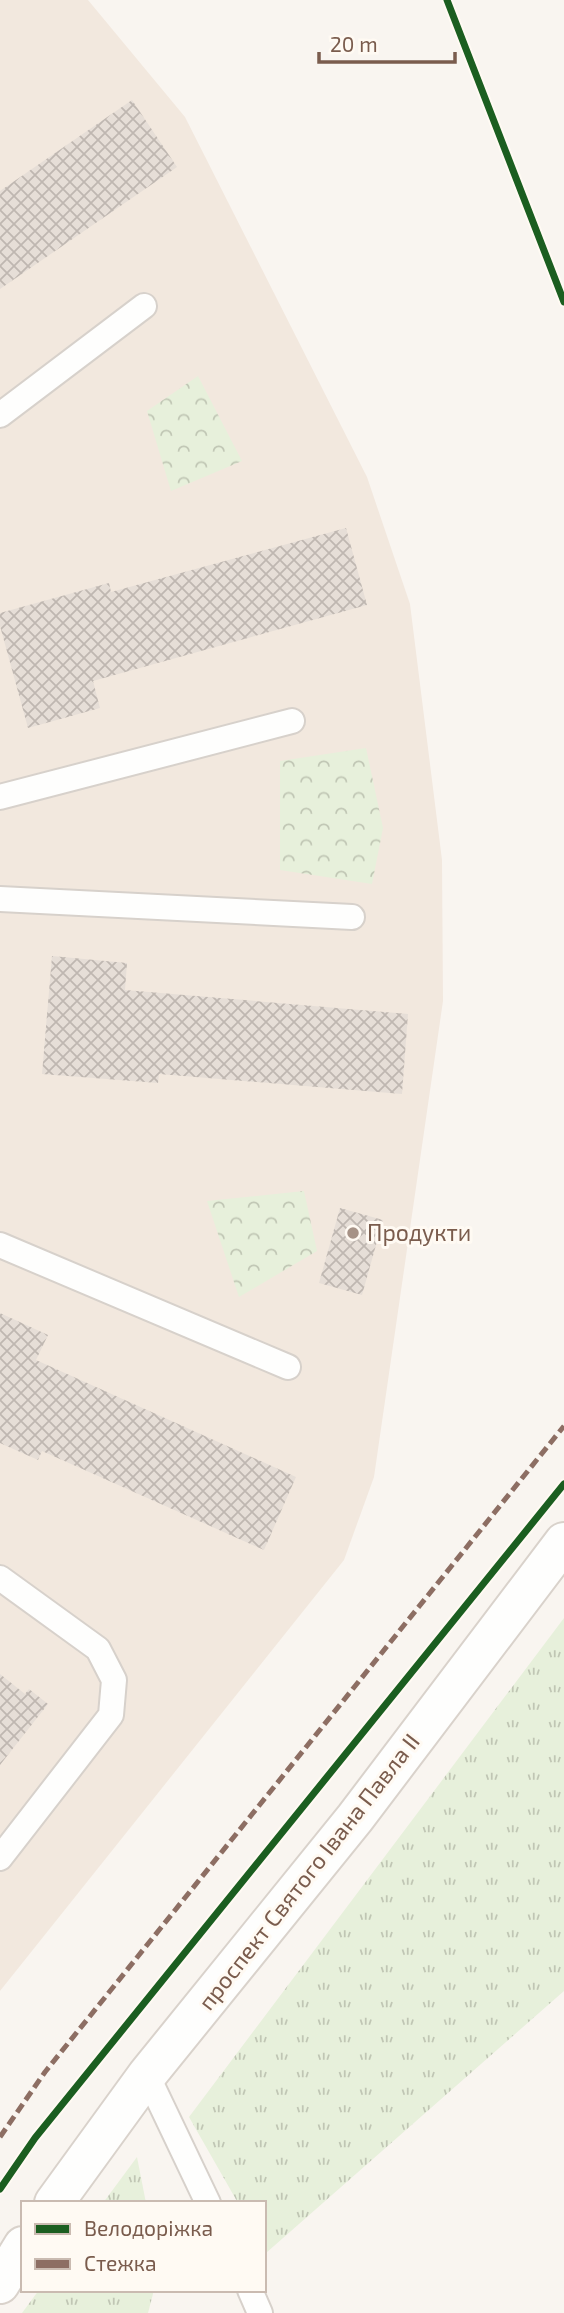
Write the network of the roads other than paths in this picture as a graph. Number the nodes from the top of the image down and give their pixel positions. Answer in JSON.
{"nodes":[{"id":1,"x":144,"y":306,"type":"dead end"},
{"id":2,"x":0,"y":415,"type":"edge"},
{"id":3,"x":292,"y":721,"type":"dead end"},
{"id":4,"x":0,"y":797,"type":"edge"},
{"id":5,"x":0,"y":899,"type":"edge"},
{"id":6,"x":352,"y":917,"type":"dead end"},
{"id":7,"x":0,"y":1245,"type":"edge"},
{"id":8,"x":288,"y":1367,"type":"dead end"},
{"id":9,"x":564,"y":1542,"type":"edge"},
{"id":10,"x":0,"y":1578,"type":"edge"},
{"id":11,"x":0,"y":1858,"type":"edge"},
{"id":12,"x":147,"y":2075,"type":"junction"},
{"id":13,"x":55,"y":2201,"type":"edge"},
{"id":14,"x":207,"y":2201,"type":"edge"},
{"id":15,"x":21,"y":2249,"type":"edge"},
{"id":16,"x":0,"y":2284,"type":"edge"},
{"id":17,"x":251,"y":2292,"type":"edge"},
{"id":18,"x":260,"y":2313,"type":"edge"}],
"edges":[{"from":1,"to":2,"type":"lane"},
{"from":3,"to":4,"type":"lane"},
{"from":5,"to":6,"type":"lane"},
{"from":7,"to":8,"type":"lane"},
{"from":9,"to":12,"type":"main road","name":"проспект Святого Івана Павла II"},
{"from":10,"to":11,"type":"lane"},
{"from":12,"to":13,"type":"main road","name":"проспект Святого Івана Павла II"},
{"from":12,"to":14,"type":"lane"},
{"from":15,"to":16,"type":"main road"},
{"from":17,"to":18,"type":"lane"}]}
